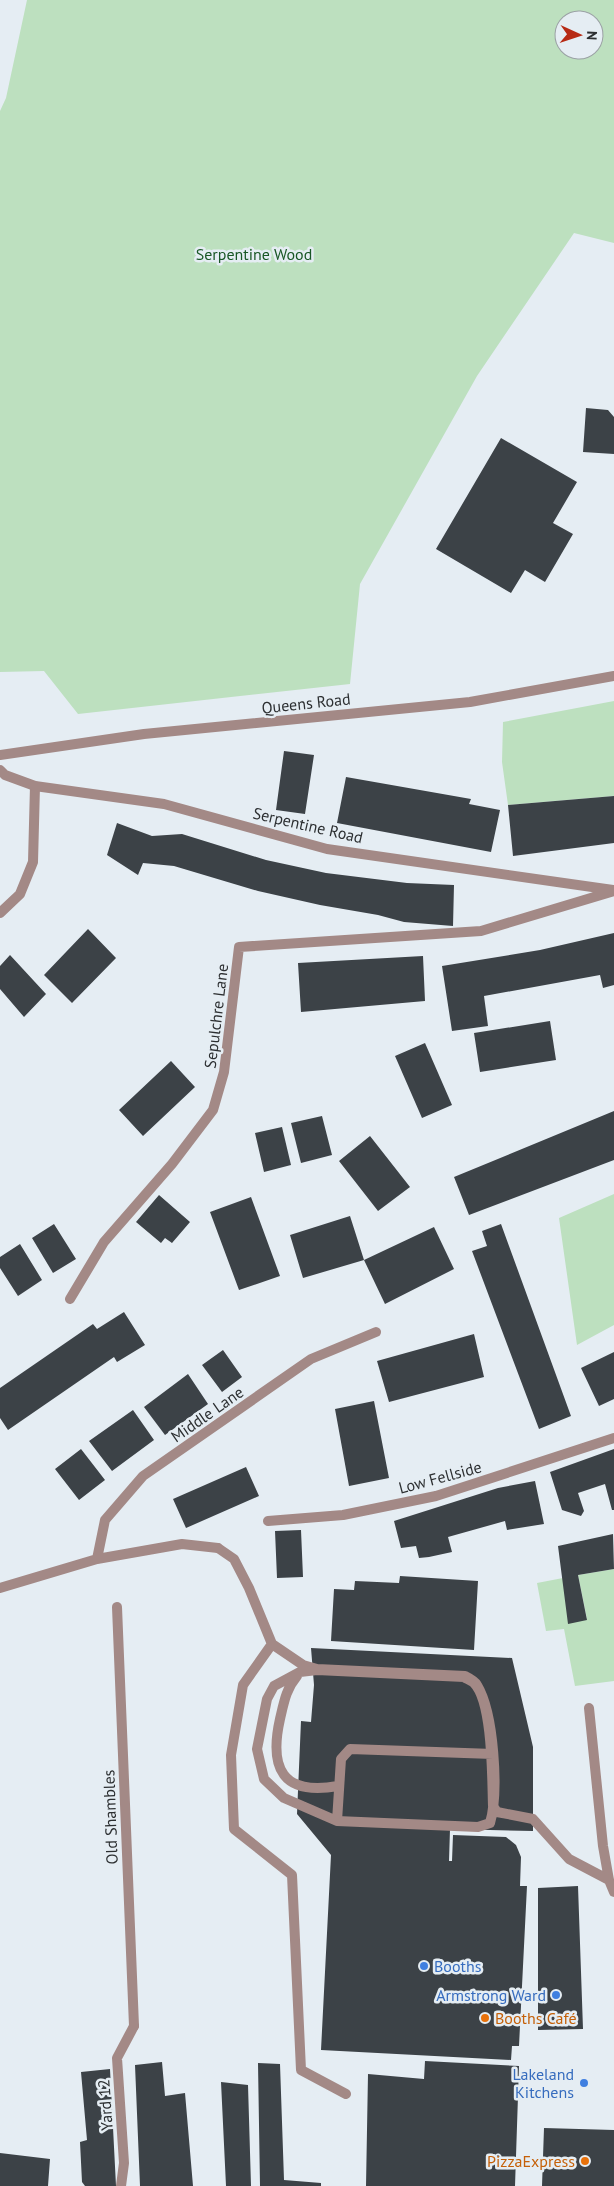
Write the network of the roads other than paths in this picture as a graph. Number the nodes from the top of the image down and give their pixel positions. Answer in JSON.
{"nodes":[{"id":1,"x":614,"y":676,"type":"edge"},
{"id":2,"x":0,"y":755,"type":"edge"},
{"id":3,"x":0,"y":770,"type":"edge"},
{"id":4,"x":35,"y":786,"type":"junction"},
{"id":5,"x":614,"y":890,"type":"edge"},
{"id":6,"x":0,"y":913,"type":"edge"},
{"id":7,"x":70,"y":1298,"type":"dead end"},
{"id":8,"x":376,"y":1332,"type":"dead end"},
{"id":9,"x":614,"y":1438,"type":"edge"},
{"id":10,"x":268,"y":1521,"type":"dead end"},
{"id":11,"x":97,"y":1559,"type":"junction"},
{"id":12,"x":0,"y":1588,"type":"edge"},
{"id":13,"x":117,"y":1607,"type":"dead end"},
{"id":14,"x":272,"y":1644,"type":"junction"},
{"id":15,"x":300,"y":1672,"type":"junction"},
{"id":16,"x":589,"y":1708,"type":"dead end"},
{"id":17,"x":493,"y":1754,"type":"junction"},
{"id":18,"x":338,"y":1786,"type":"junction"},
{"id":19,"x":337,"y":1821,"type":"junction"},
{"id":20,"x":609,"y":1880,"type":"junction"},
{"id":21,"x":614,"y":1892,"type":"edge"},
{"id":22,"x":134,"y":2026,"type":"joint"},
{"id":23,"x":346,"y":2094,"type":"dead end"},
{"id":24,"x":121,"y":2186,"type":"edge"}],
"edges":[{"from":1,"to":2,"type":"street","name":"Queens Road"},
{"from":3,"to":4,"type":"street","name":"Serpentine Road"},
{"from":4,"to":5,"type":"street","name":"Serpentine Road"},
{"from":4,"to":6,"type":"street"},
{"from":5,"to":7,"type":"street","name":"Sepulchre Lane"},
{"from":8,"to":11,"type":"street","name":"Middle Lane"},
{"from":9,"to":10,"type":"street","name":"Low Fellside"},
{"from":11,"to":12,"type":"street"},
{"from":11,"to":14,"type":"street"},
{"from":13,"to":22,"type":"street","name":"Old Shambles"},
{"from":14,"to":17,"type":"street"},
{"from":14,"to":23,"type":"street"},
{"from":15,"to":18,"type":"street"},
{"from":15,"to":19,"type":"street"},
{"from":15,"to":20,"type":"street"},
{"from":16,"to":20,"type":"street"},
{"from":17,"to":18,"type":"street"},
{"from":17,"to":19,"type":"street"},
{"from":18,"to":19,"type":"street"},
{"from":20,"to":21,"type":"street"},
{"from":22,"to":24,"type":"street","name":"Yard 12"}]}
